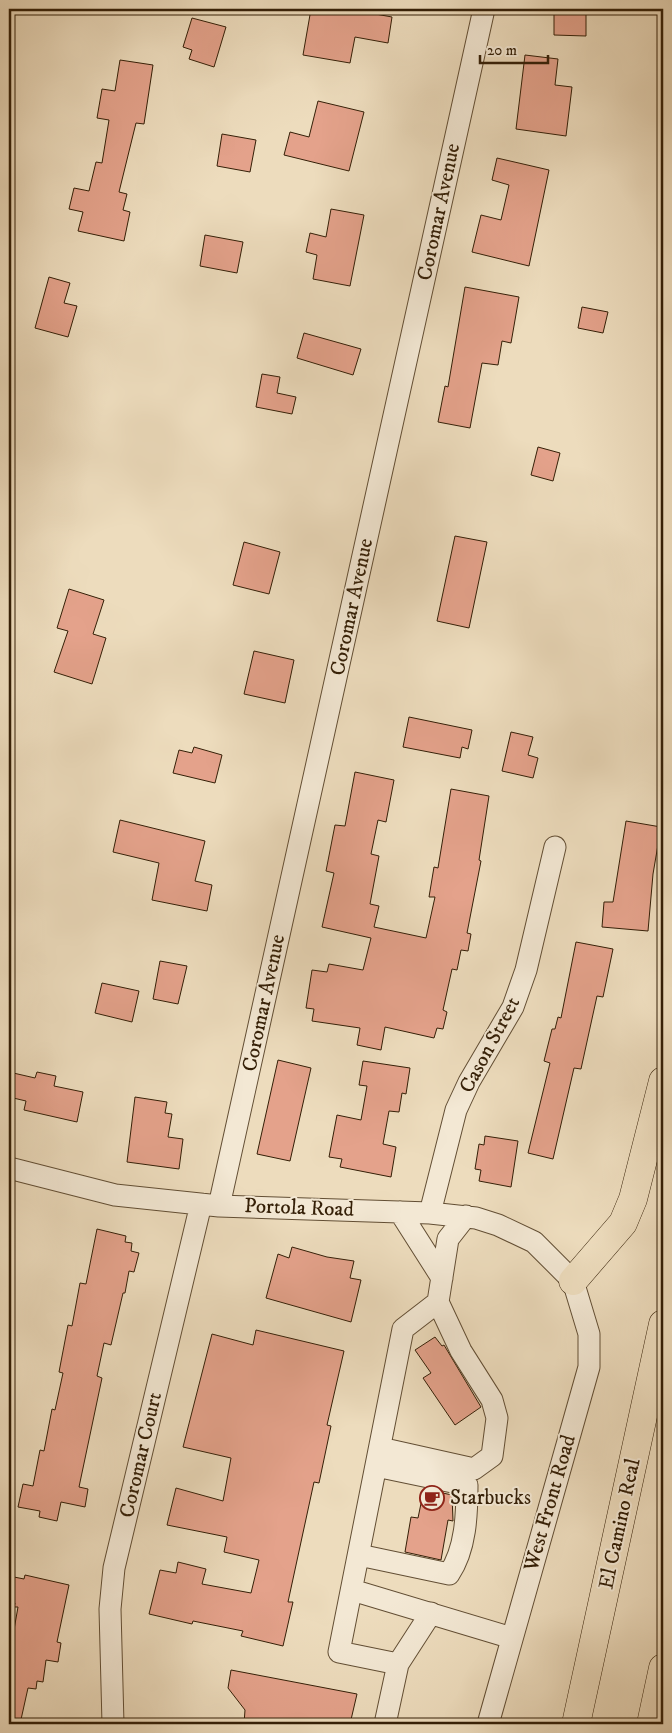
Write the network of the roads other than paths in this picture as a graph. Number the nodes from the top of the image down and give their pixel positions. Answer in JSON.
{"nodes":[{"id":1,"x":484,"y":9,"type":"edge"},
{"id":2,"x":555,"y":847,"type":"dead end"},
{"id":3,"x":663,"y":1081,"type":"edge"},
{"id":4,"x":9,"y":1168,"type":"edge"},
{"id":5,"x":210,"y":1205,"type":"junction"},
{"id":6,"x":400,"y":1212,"type":"junction"},
{"id":7,"x":430,"y":1213,"type":"junction"},
{"id":8,"x":466,"y":1216,"type":"junction"},
{"id":9,"x":442,"y":1278,"type":"junction"},
{"id":10,"x":573,"y":1281,"type":"junction"},
{"id":11,"x":438,"y":1302,"type":"junction"},
{"id":12,"x":663,"y":1324,"type":"edge"},
{"id":13,"x":378,"y":1457,"type":"junction"},
{"id":14,"x":359,"y":1555,"type":"junction"},
{"id":15,"x":352,"y":1590,"type":"junction"},
{"id":16,"x":431,"y":1613,"type":"junction"},
{"id":17,"x":512,"y":1638,"type":"junction"},
{"id":18,"x":398,"y":1664,"type":"junction"},
{"id":19,"x":663,"y":1668,"type":"edge"},
{"id":20,"x":110,"y":1720,"type":"edge"},
{"id":21,"x":385,"y":1724,"type":"edge"},
{"id":22,"x":488,"y":1724,"type":"edge"},
{"id":23,"x":576,"y":1724,"type":"edge"},
{"id":24,"x":651,"y":1724,"type":"edge"}],
"edges":[{"from":1,"to":5,"type":"street","name":"Coromar Avenue"},
{"from":2,"to":7,"type":"street","name":"Cason Street"},
{"from":3,"to":10,"type":"highway"},
{"from":4,"to":5,"type":"street","name":"Portola Road"},
{"from":5,"to":6,"type":"street","name":"Portola Road"},
{"from":5,"to":20,"type":"street","name":"Coromar Court"},
{"from":6,"to":7,"type":"street","name":"Portola Road"},
{"from":6,"to":9,"type":"street"},
{"from":7,"to":8,"type":"street","name":"Portola Road"},
{"from":8,"to":9,"type":"street"},
{"from":8,"to":10,"type":"street","name":"Portola Road"},
{"from":9,"to":11,"type":"street"},
{"from":10,"to":17,"type":"street","name":"West Front Road"},
{"from":11,"to":13,"type":"street"},
{"from":11,"to":13,"type":"street"},
{"from":12,"to":23,"type":"highway","name":"El Camino Real"},
{"from":13,"to":14,"type":"street"},
{"from":13,"to":14,"type":"street"},
{"from":14,"to":15,"type":"street"},
{"from":15,"to":16,"type":"street"},
{"from":15,"to":18,"type":"street"},
{"from":16,"to":17,"type":"street"},
{"from":16,"to":18,"type":"street"},
{"from":17,"to":22,"type":"street","name":"West Front Road"},
{"from":18,"to":21,"type":"street"},
{"from":19,"to":24,"type":"highway"}]}
